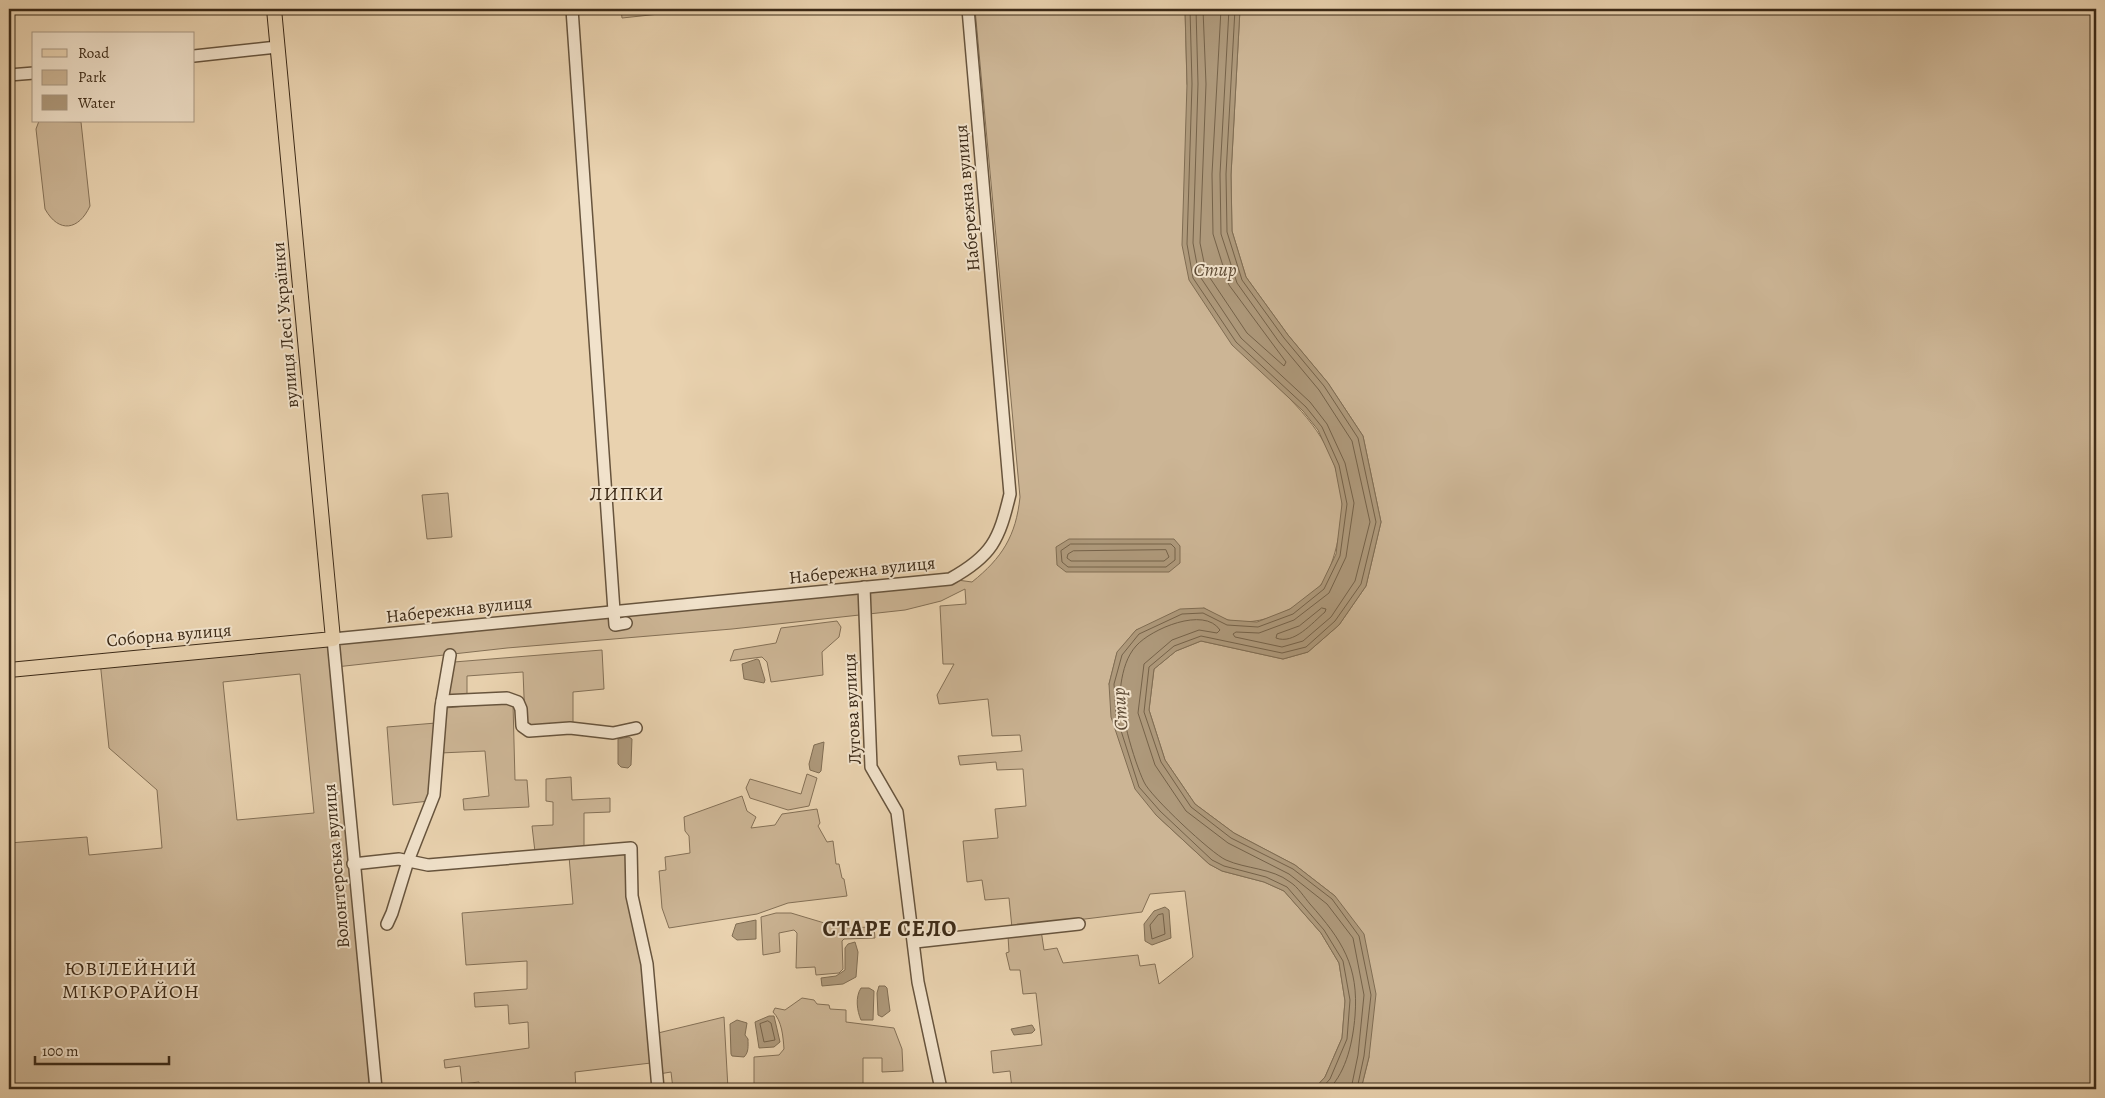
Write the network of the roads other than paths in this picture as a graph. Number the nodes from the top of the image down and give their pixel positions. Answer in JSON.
{"nodes":[{"id":1,"x":274,"y":9,"type":"edge"},
{"id":2,"x":572,"y":9,"type":"edge"},
{"id":3,"x":968,"y":9,"type":"edge"},
{"id":4,"x":278,"y":47,"type":"junction"},
{"id":5,"x":195,"y":56,"type":"edge"},
{"id":6,"x":32,"y":73,"type":"edge"},
{"id":7,"x":9,"y":76,"type":"edge"},
{"id":8,"x":864,"y":587,"type":"junction"},
{"id":9,"x":614,"y":611,"type":"junction"},
{"id":10,"x":626,"y":624,"type":"dead end"},
{"id":11,"x":333,"y":639,"type":"junction"},
{"id":12,"x":450,"y":655,"type":"dead end"},
{"id":13,"x":9,"y":670,"type":"edge"},
{"id":14,"x":442,"y":701,"type":"junction"},
{"id":15,"x":636,"y":728,"type":"dead end"},
{"id":16,"x":408,"y":861,"type":"junction"},
{"id":17,"x":354,"y":864,"type":"junction"},
{"id":18,"x":386,"y":924,"type":"dead end"},
{"id":19,"x":1080,"y":924,"type":"dead end"},
{"id":20,"x":915,"y":942,"type":"junction"},
{"id":21,"x":376,"y":1089,"type":"edge"},
{"id":22,"x":658,"y":1089,"type":"edge"},
{"id":23,"x":941,"y":1089,"type":"edge"}],
"edges":[{"from":1,"to":4,"type":"main road","name":"вулиця Лесі Українки"},
{"from":2,"to":9,"type":"street"},
{"from":3,"to":8,"type":"street","name":"Набережна вулиця"},
{"from":4,"to":5,"type":"street"},
{"from":4,"to":11,"type":"main road","name":"вулиця Лесі Українки"},
{"from":6,"to":7,"type":"street"},
{"from":8,"to":9,"type":"street","name":"Набережна вулиця"},
{"from":8,"to":20,"type":"street","name":"Лугова вулиця"},
{"from":9,"to":10,"type":"street"},
{"from":9,"to":11,"type":"street","name":"Набережна вулиця"},
{"from":11,"to":13,"type":"main road","name":"Соборна вулиця"},
{"from":11,"to":17,"type":"street","name":"Волонтерська вулиця"},
{"from":12,"to":14,"type":"street"},
{"from":14,"to":15,"type":"street"},
{"from":14,"to":16,"type":"street"},
{"from":16,"to":17,"type":"street"},
{"from":16,"to":18,"type":"street"},
{"from":16,"to":22,"type":"street"},
{"from":17,"to":21,"type":"street","name":"Волонтерська вулиця"},
{"from":19,"to":20,"type":"street"},
{"from":20,"to":23,"type":"street","name":"Лугова вулиця"}]}
